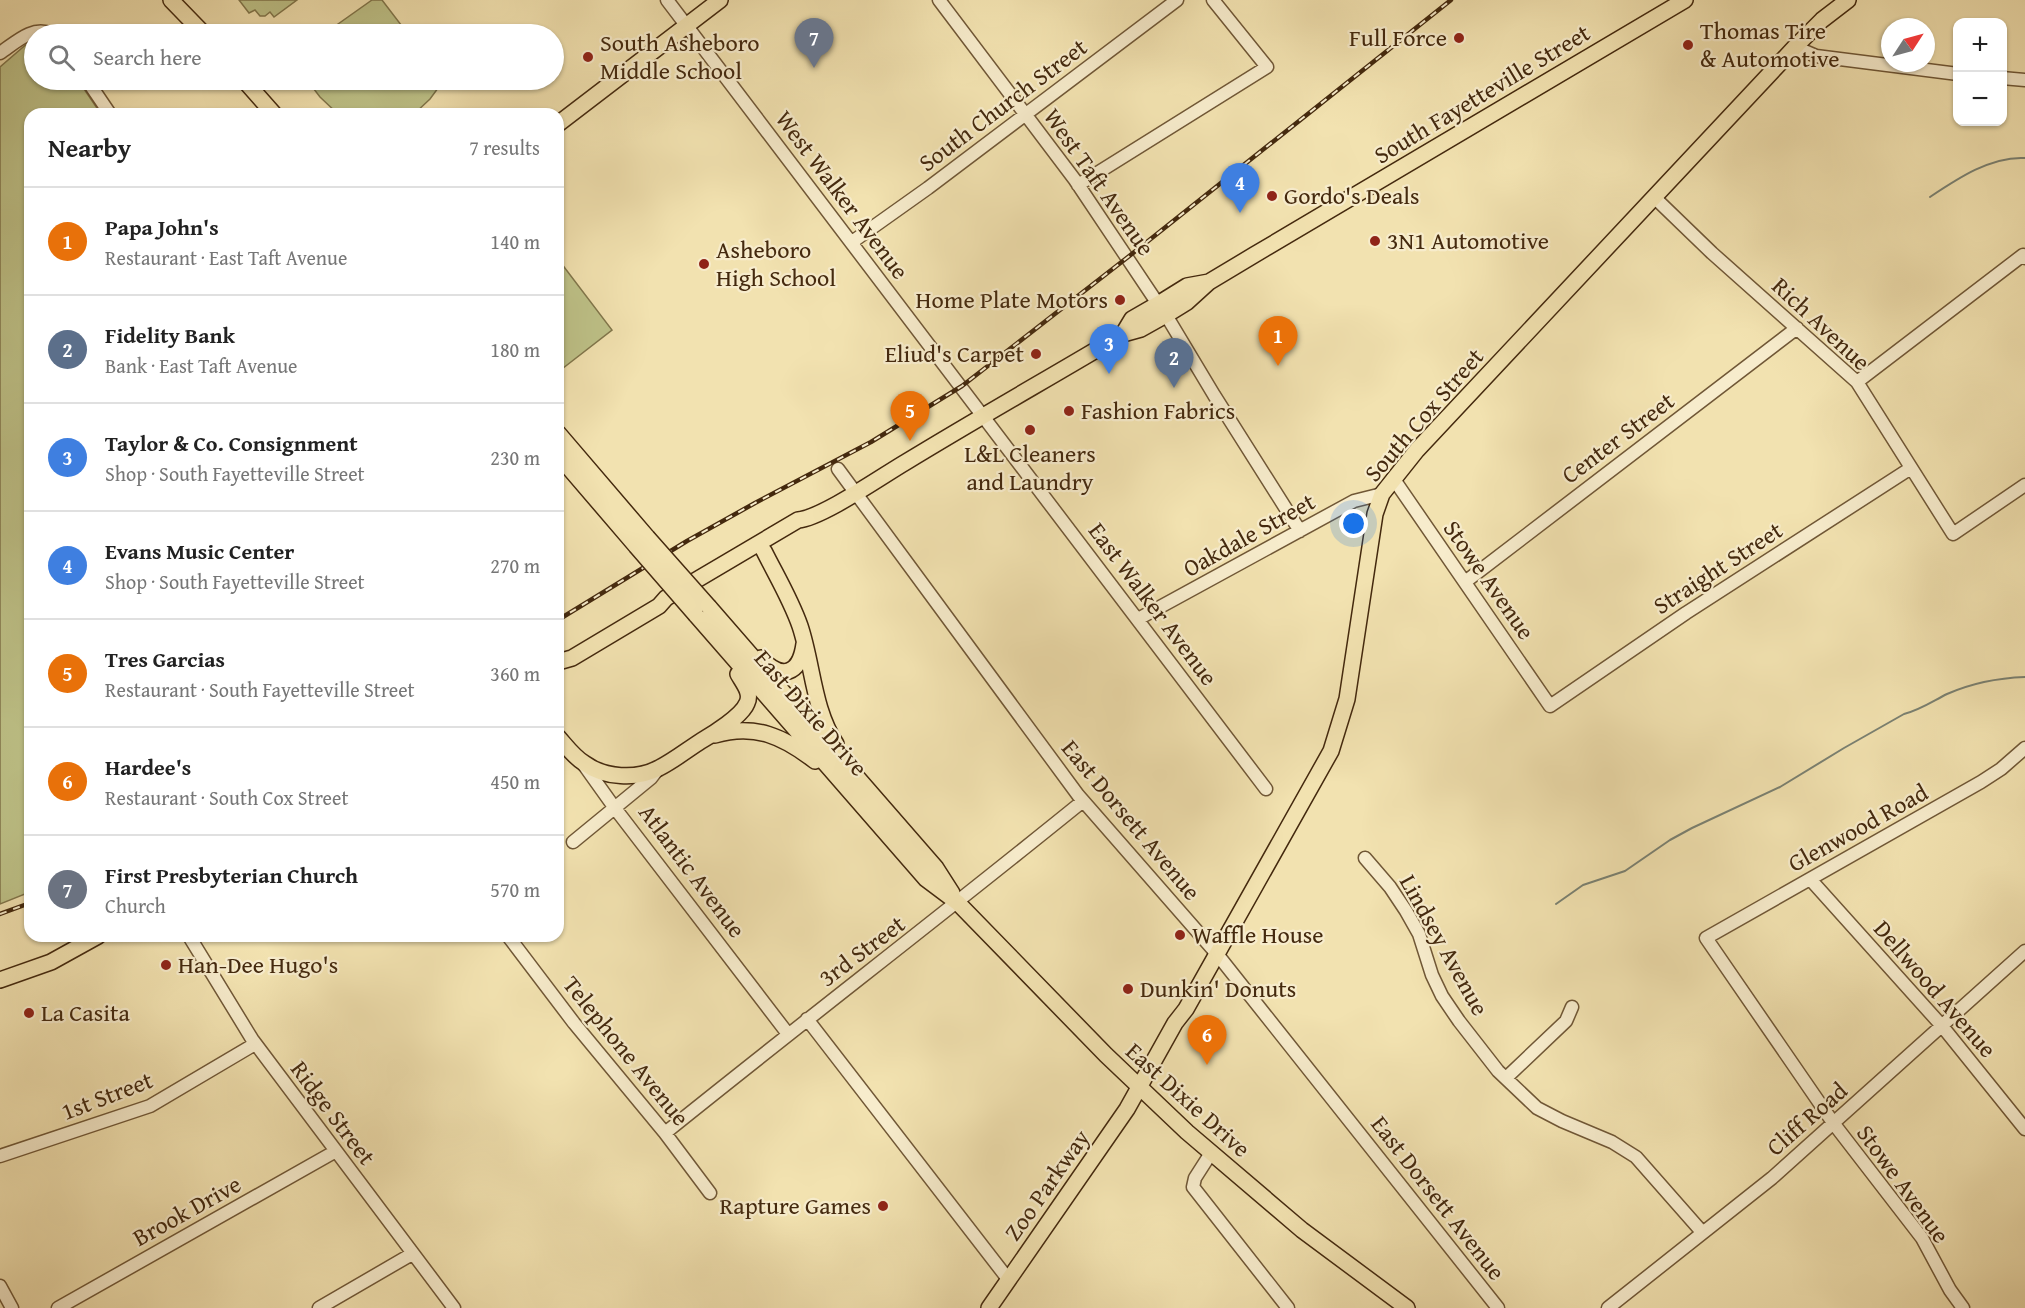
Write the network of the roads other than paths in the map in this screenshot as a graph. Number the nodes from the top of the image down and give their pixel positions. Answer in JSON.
{"nodes":[{"id":1,"x":171,"y":0,"type":"edge"},
{"id":2,"x":667,"y":0,"type":"edge"},
{"id":3,"x":720,"y":0,"type":"edge"},
{"id":4,"x":939,"y":0,"type":"edge"},
{"id":5,"x":1177,"y":0,"type":"edge"},
{"id":6,"x":1213,"y":0,"type":"edge"},
{"id":7,"x":1685,"y":0,"type":"edge"},
{"id":8,"x":1842,"y":2,"type":"edge"},
{"id":9,"x":194,"y":24,"type":"edge"},
{"id":10,"x":687,"y":26,"type":"junction"},
{"id":11,"x":24,"y":37,"type":"edge"},
{"id":12,"x":1795,"y":47,"type":"junction"},
{"id":13,"x":0,"y":52,"type":"edge"},
{"id":14,"x":1953,"y":73,"type":"edge"},
{"id":15,"x":2007,"y":78,"type":"edge"},
{"id":16,"x":2025,"y":80,"type":"edge"},
{"id":17,"x":94,"y":90,"type":"edge"},
{"id":18,"x":253,"y":90,"type":"edge"},
{"id":19,"x":106,"y":108,"type":"edge"},
{"id":20,"x":269,"y":108,"type":"edge"},
{"id":21,"x":1025,"y":114,"type":"junction"},
{"id":22,"x":564,"y":119,"type":"edge"},
{"id":23,"x":1078,"y":185,"type":"junction"},
{"id":24,"x":1654,"y":197,"type":"junction"},
{"id":25,"x":852,"y":242,"type":"junction"},
{"id":26,"x":2024,"y":257,"type":"edge"},
{"id":27,"x":1162,"y":309,"type":"junction"},
{"id":28,"x":1797,"y":328,"type":"junction"},
{"id":29,"x":1857,"y":382,"type":"junction"},
{"id":30,"x":984,"y":415,"type":"junction"},
{"id":31,"x":564,"y":442,"type":"edge"},
{"id":32,"x":564,"y":461,"type":"edge"},
{"id":33,"x":1911,"y":468,"type":"junction"},
{"id":34,"x":838,"y":469,"type":"dead end"},
{"id":35,"x":1394,"y":478,"type":"junction"},
{"id":36,"x":2025,"y":485,"type":"edge"},
{"id":37,"x":855,"y":492,"type":"junction"},
{"id":38,"x":1382,"y":494,"type":"junction"},
{"id":39,"x":808,"y":519,"type":"junction"},
{"id":40,"x":1300,"y":531,"type":"junction"},
{"id":41,"x":642,"y":542,"type":"junction"},
{"id":42,"x":764,"y":551,"type":"junction"},
{"id":43,"x":1465,"y":582,"type":"junction"},
{"id":44,"x":659,"y":606,"type":"junction"},
{"id":45,"x":702,"y":611,"type":"junction"},
{"id":46,"x":1138,"y":620,"type":"junction"},
{"id":47,"x":804,"y":640,"type":"junction"},
{"id":48,"x":739,"y":643,"type":"junction"},
{"id":49,"x":721,"y":644,"type":"junction"},
{"id":50,"x":565,"y":660,"type":"edge"},
{"id":51,"x":1550,"y":706,"type":"joint"},
{"id":52,"x":708,"y":737,"type":"junction"},
{"id":53,"x":564,"y":743,"type":"edge"},
{"id":54,"x":2025,"y":748,"type":"edge"},
{"id":55,"x":583,"y":763,"type":"junction"},
{"id":56,"x":658,"y":769,"type":"junction"},
{"id":57,"x":848,"y":769,"type":"junction"},
{"id":58,"x":843,"y":784,"type":"junction"},
{"id":59,"x":1266,"y":789,"type":"dead end"},
{"id":60,"x":1083,"y":801,"type":"junction"},
{"id":61,"x":614,"y":807,"type":"junction"},
{"id":62,"x":573,"y":842,"type":"dead end"},
{"id":63,"x":1365,"y":858,"type":"dead end"},
{"id":64,"x":1810,"y":879,"type":"junction"},
{"id":65,"x":958,"y":903,"type":"junction"},
{"id":66,"x":1706,"y":938,"type":"joint"},
{"id":67,"x":87,"y":942,"type":"edge"},
{"id":68,"x":193,"y":942,"type":"edge"},
{"id":69,"x":513,"y":942,"type":"edge"},
{"id":70,"x":2025,"y":951,"type":"edge"},
{"id":71,"x":1216,"y":954,"type":"junction"},
{"id":72,"x":0,"y":980,"type":"edge"},
{"id":73,"x":1572,"y":1007,"type":"dead end"},
{"id":74,"x":807,"y":1019,"type":"junction"},
{"id":75,"x":1942,"y":1026,"type":"junction"},
{"id":76,"x":788,"y":1034,"type":"junction"},
{"id":77,"x":255,"y":1044,"type":"junction"},
{"id":78,"x":1506,"y":1078,"type":"junction"},
{"id":79,"x":1140,"y":1087,"type":"junction"},
{"id":80,"x":1834,"y":1124,"type":"junction"},
{"id":81,"x":2025,"y":1129,"type":"edge"},
{"id":82,"x":665,"y":1133,"type":"junction"},
{"id":83,"x":336,"y":1152,"type":"junction"},
{"id":84,"x":1210,"y":1153,"type":"junction"},
{"id":85,"x":0,"y":1156,"type":"edge"},
{"id":86,"x":710,"y":1193,"type":"dead end"},
{"id":87,"x":1702,"y":1232,"type":"junction"},
{"id":88,"x":412,"y":1254,"type":"junction"},
{"id":89,"x":1008,"y":1280,"type":"junction"},
{"id":90,"x":0,"y":1286,"type":"edge"},
{"id":91,"x":12,"y":1308,"type":"edge"},
{"id":92,"x":58,"y":1308,"type":"edge"},
{"id":93,"x":319,"y":1308,"type":"edge"},
{"id":94,"x":454,"y":1308,"type":"edge"},
{"id":95,"x":989,"y":1308,"type":"edge"},
{"id":96,"x":1288,"y":1308,"type":"edge"},
{"id":97,"x":1407,"y":1308,"type":"edge"},
{"id":98,"x":1498,"y":1308,"type":"edge"},
{"id":99,"x":1608,"y":1308,"type":"edge"},
{"id":100,"x":1963,"y":1308,"type":"edge"}],
"edges":[{"from":1,"to":9,"type":"main road"},
{"from":2,"to":10,"type":"street","name":"West Walker Avenue"},
{"from":3,"to":10,"type":"main road"},
{"from":4,"to":21,"type":"street","name":"West Taft Avenue"},
{"from":5,"to":21,"type":"street","name":"South Church Street"},
{"from":6,"to":23,"type":"street"},
{"from":7,"to":27,"type":"main road","name":"South Fayetteville Street"},
{"from":8,"to":12,"type":"main road","name":"South Cox Street"},
{"from":10,"to":22,"type":"main road"},
{"from":10,"to":25,"type":"street","name":"West Walker Avenue"},
{"from":11,"to":13,"type":"street"},
{"from":12,"to":14,"type":"street"},
{"from":12,"to":24,"type":"main road","name":"South Cox Street"},
{"from":15,"to":16,"type":"street"},
{"from":17,"to":19,"type":"street"},
{"from":18,"to":20,"type":"main road"},
{"from":21,"to":23,"type":"street","name":"West Taft Avenue"},
{"from":21,"to":25,"type":"street","name":"South Church Street"},
{"from":23,"to":27,"type":"street","name":"West Taft Avenue"},
{"from":24,"to":28,"type":"street","name":"Rich Avenue"},
{"from":24,"to":35,"type":"main road","name":"South Cox Street"},
{"from":25,"to":30,"type":"street","name":"West Walker Avenue"},
{"from":26,"to":29,"type":"street"},
{"from":27,"to":30,"type":"main road","name":"South Fayetteville Street"},
{"from":27,"to":40,"type":"street","name":"West Taft Avenue"},
{"from":28,"to":29,"type":"street","name":"Rich Avenue"},
{"from":28,"to":43,"type":"street","name":"Center Street"},
{"from":29,"to":33,"type":"street","name":"Rich Avenue"},
{"from":30,"to":37,"type":"main road"},
{"from":30,"to":46,"type":"street","name":"East Walker Avenue"},
{"from":31,"to":41,"type":"main road"},
{"from":32,"to":41,"type":"main road"},
{"from":33,"to":36,"type":"street","name":"Rich Avenue"},
{"from":33,"to":51,"type":"street","name":"Straight Street"},
{"from":34,"to":37,"type":"street","name":"East Dorsett Avenue"},
{"from":35,"to":38,"type":"main road","name":"South Cox Street"},
{"from":35,"to":43,"type":"street","name":"Stowe Avenue"},
{"from":37,"to":39,"type":"main road"},
{"from":37,"to":60,"type":"street","name":"East Dorsett Avenue"},
{"from":38,"to":40,"type":"street","name":"Oakdale Street"},
{"from":38,"to":71,"type":"main road","name":"South Cox Street"},
{"from":39,"to":42,"type":"main road"},
{"from":39,"to":44,"type":"main road"},
{"from":40,"to":46,"type":"street","name":"Oakdale Street"},
{"from":41,"to":45,"type":"main road","name":"East Dixie Drive","bridge":true},
{"from":42,"to":44,"type":"main road"},
{"from":42,"to":47,"type":"main road"},
{"from":43,"to":51,"type":"street","name":"Stowe Avenue"},
{"from":44,"to":50,"type":"main road"},
{"from":45,"to":48,"type":"main road","name":"East Dixie Drive"},
{"from":45,"to":49,"type":"main road","name":"East Dixie Drive"},
{"from":46,"to":59,"type":"street","name":"East Walker Avenue"},
{"from":47,"to":48,"type":"main road"},
{"from":47,"to":57,"type":"main road"},
{"from":48,"to":57,"type":"main road","name":"East Dixie Drive"},
{"from":49,"to":52,"type":"main road"},
{"from":49,"to":58,"type":"main road","name":"East Dixie Drive"},
{"from":52,"to":56,"type":"main road"},
{"from":52,"to":58,"type":"main road"},
{"from":53,"to":55,"type":"main road","name":"Atlantic Avenue"},
{"from":54,"to":64,"type":"street","name":"Glenwood Road"},
{"from":55,"to":56,"type":"main road"},
{"from":55,"to":61,"type":"street","name":"Atlantic Avenue"},
{"from":56,"to":61,"type":"street"},
{"from":57,"to":65,"type":"main road","name":"East Dixie Drive"},
{"from":58,"to":65,"type":"main road","name":"East Dixie Drive"},
{"from":60,"to":65,"type":"street","name":"3rd Street"},
{"from":60,"to":71,"type":"street","name":"East Dorsett Avenue"},
{"from":61,"to":62,"type":"street"},
{"from":61,"to":76,"type":"street","name":"Atlantic Avenue"},
{"from":63,"to":78,"type":"street","name":"Lindsey Avenue"},
{"from":64,"to":66,"type":"street","name":"Glenwood Road"},
{"from":64,"to":75,"type":"street","name":"Dellwood Avenue"},
{"from":65,"to":74,"type":"street","name":"3rd Street"},
{"from":65,"to":79,"type":"main road","name":"East Dixie Drive"},
{"from":66,"to":80,"type":"street","name":"Stowe Avenue"},
{"from":67,"to":72,"type":"main road"},
{"from":68,"to":77,"type":"street","name":"Ridge Street"},
{"from":69,"to":82,"type":"street","name":"Telephone Avenue"},
{"from":70,"to":75,"type":"street","name":"Cliff Road"},
{"from":71,"to":79,"type":"main road","name":"South Cox Street"},
{"from":71,"to":98,"type":"street","name":"East Dorsett Avenue"},
{"from":73,"to":78,"type":"street"},
{"from":74,"to":76,"type":"street","name":"3rd Street"},
{"from":74,"to":89,"type":"street"},
{"from":75,"to":80,"type":"street","name":"Cliff Road"},
{"from":75,"to":81,"type":"street","name":"Dellwood Avenue"},
{"from":76,"to":82,"type":"street","name":"3rd Street"},
{"from":77,"to":83,"type":"street","name":"Ridge Street"},
{"from":77,"to":85,"type":"street","name":"1st Street"},
{"from":78,"to":87,"type":"street","name":"Lindsey Avenue"},
{"from":79,"to":84,"type":"main road","name":"East Dixie Drive"},
{"from":79,"to":89,"type":"main road","name":"Zoo Parkway"},
{"from":80,"to":87,"type":"street","name":"Cliff Road"},
{"from":80,"to":100,"type":"street","name":"Stowe Avenue"},
{"from":82,"to":86,"type":"street","name":"Telephone Avenue"},
{"from":83,"to":88,"type":"street","name":"Ridge Street"},
{"from":83,"to":92,"type":"street","name":"Brook Drive"},
{"from":84,"to":96,"type":"street"},
{"from":84,"to":97,"type":"main road","name":"East Dixie Drive"},
{"from":87,"to":99,"type":"street","name":"Cliff Road"},
{"from":88,"to":93,"type":"street"},
{"from":88,"to":94,"type":"street","name":"Ridge Street"},
{"from":89,"to":95,"type":"main road","name":"Zoo Parkway"},
{"from":90,"to":91,"type":"street"}]}
